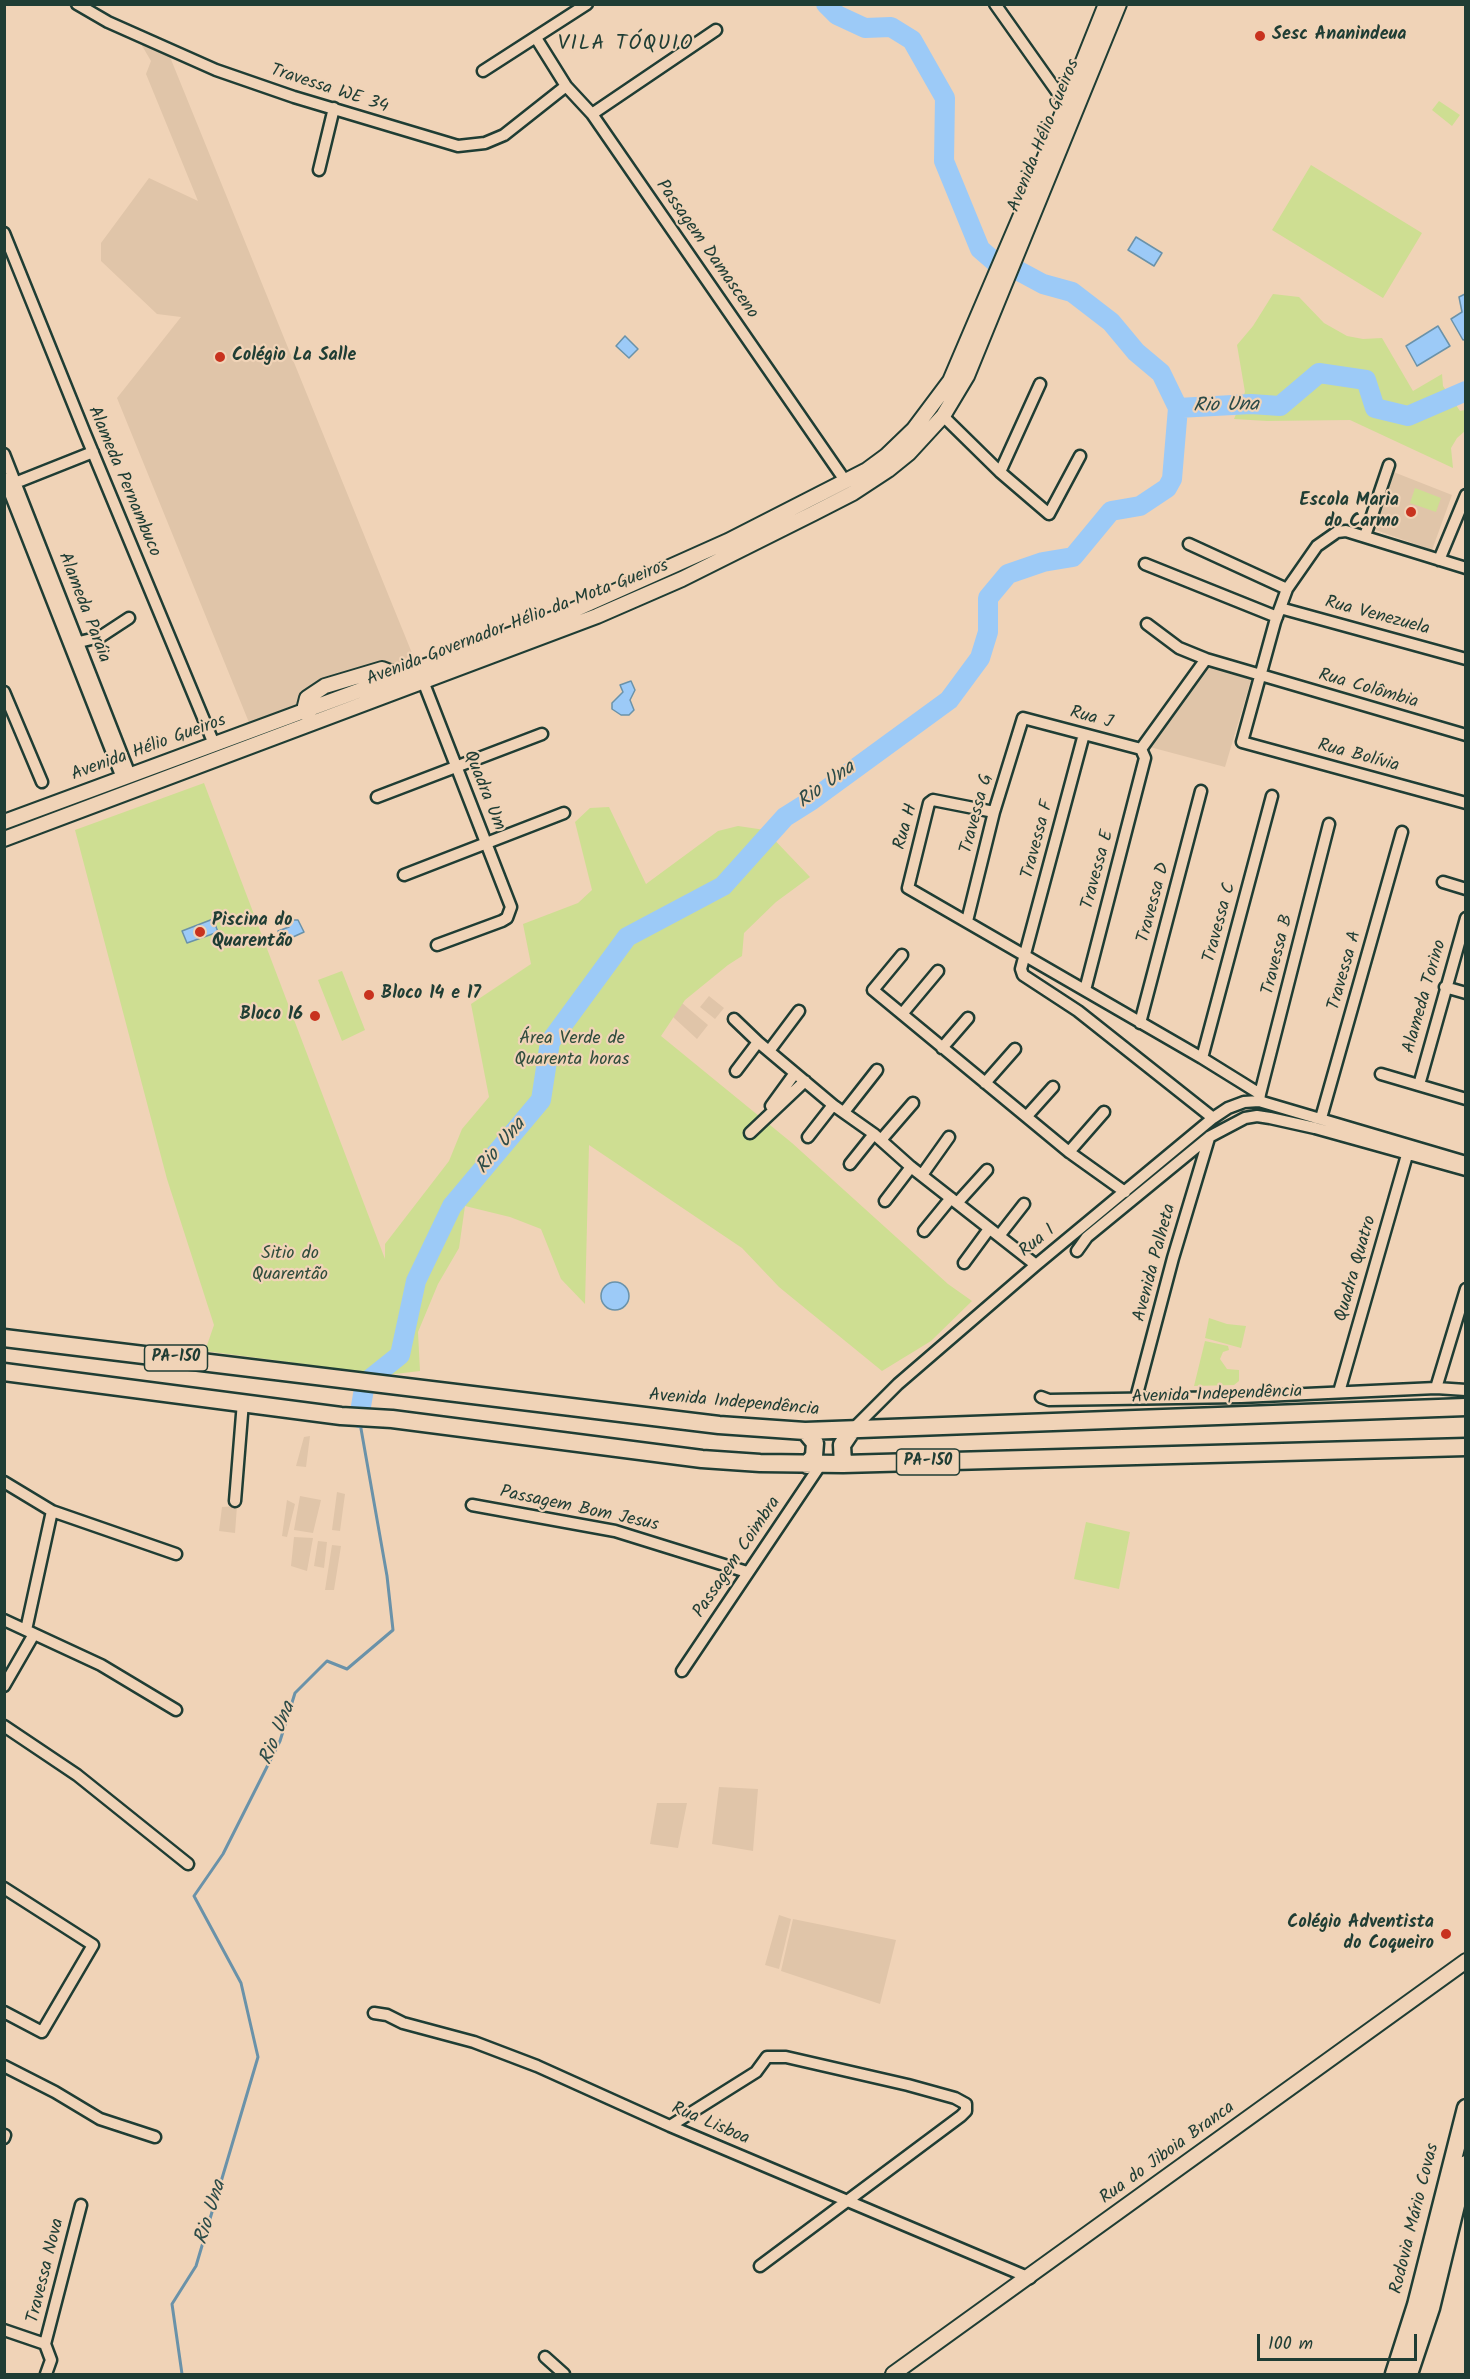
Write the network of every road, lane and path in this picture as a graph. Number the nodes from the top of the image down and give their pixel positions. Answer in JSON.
{"nodes":[{"id":1,"x":77,"y":4,"type":"edge"},
{"id":2,"x":587,"y":4,"type":"edge"},
{"id":3,"x":995,"y":4,"type":"edge"},
{"id":4,"x":1106,"y":4,"type":"edge"},
{"id":5,"x":1125,"y":4,"type":"edge"},
{"id":6,"x":1116,"y":11,"type":"edge"},
{"id":7,"x":716,"y":30,"type":"dead end"},
{"id":8,"x":536,"y":38,"type":"junction"},
{"id":9,"x":483,"y":71,"type":"dead end"},
{"id":10,"x":566,"y":86,"type":"junction"},
{"id":11,"x":1065,"y":103,"type":"junction"},
{"id":12,"x":334,"y":108,"type":"junction"},
{"id":13,"x":592,"y":114,"type":"junction"},
{"id":14,"x":319,"y":170,"type":"dead end"},
{"id":15,"x":4,"y":233,"type":"edge"},
{"id":16,"x":1009,"y":254,"type":"junction"},
{"id":17,"x":998,"y":279,"type":"junction"},
{"id":18,"x":1040,"y":384,"type":"dead end"},
{"id":19,"x":943,"y":416,"type":"junction"},
{"id":20,"x":93,"y":452,"type":"junction"},
{"id":21,"x":1080,"y":456,"type":"dead end"},
{"id":22,"x":5,"y":458,"type":"edge"},
{"id":23,"x":1389,"y":465,"type":"dead end"},
{"id":24,"x":1000,"y":472,"type":"junction"},
{"id":25,"x":846,"y":482,"type":"junction"},
{"id":26,"x":8,"y":484,"type":"edge"},
{"id":27,"x":1466,"y":495,"type":"edge"},
{"id":28,"x":1365,"y":536,"type":"junction"},
{"id":29,"x":1189,"y":544,"type":"dead end"},
{"id":30,"x":1439,"y":560,"type":"junction"},
{"id":31,"x":1145,"y":564,"type":"dead end"},
{"id":32,"x":1466,"y":568,"type":"edge"},
{"id":33,"x":1287,"y":589,"type":"junction"},
{"id":34,"x":1279,"y":613,"type":"junction"},
{"id":35,"x":129,"y":618,"type":"dead end"},
{"id":36,"x":1147,"y":624,"type":"dead end"},
{"id":37,"x":79,"y":642,"type":"junction"},
{"id":38,"x":1466,"y":658,"type":"edge"},
{"id":39,"x":1206,"y":659,"type":"junction"},
{"id":40,"x":1260,"y":676,"type":"junction"},
{"id":41,"x":423,"y":681,"type":"junction"},
{"id":42,"x":4,"y":692,"type":"edge"},
{"id":43,"x":309,"y":717,"type":"junction"},
{"id":44,"x":1023,"y":718,"type":"joint"},
{"id":45,"x":542,"y":734,"type":"dead end"},
{"id":46,"x":1084,"y":734,"type":"junction"},
{"id":47,"x":1466,"y":735,"type":"edge"},
{"id":48,"x":214,"y":744,"type":"junction"},
{"id":49,"x":1143,"y":754,"type":"junction"},
{"id":50,"x":456,"y":768,"type":"junction"},
{"id":51,"x":126,"y":776,"type":"junction"},
{"id":52,"x":42,"y":782,"type":"dead end"},
{"id":53,"x":1202,"y":791,"type":"dead end"},
{"id":54,"x":1272,"y":796,"type":"dead end"},
{"id":55,"x":377,"y":797,"type":"dead end"},
{"id":56,"x":1466,"y":803,"type":"edge"},
{"id":57,"x":994,"y":812,"type":"junction"},
{"id":58,"x":564,"y":813,"type":"dead end"},
{"id":59,"x":4,"y":822,"type":"edge"},
{"id":60,"x":1329,"y":824,"type":"dead end"},
{"id":61,"x":1402,"y":832,"type":"dead end"},
{"id":62,"x":4,"y":839,"type":"edge"},
{"id":63,"x":486,"y":844,"type":"junction"},
{"id":64,"x":404,"y":875,"type":"dead end"},
{"id":65,"x":1443,"y":882,"type":"dead end"},
{"id":66,"x":908,"y":888,"type":"joint"},
{"id":67,"x":1466,"y":889,"type":"edge"},
{"id":68,"x":1466,"y":918,"type":"edge"},
{"id":69,"x":967,"y":921,"type":"junction"},
{"id":70,"x":437,"y":945,"type":"dead end"},
{"id":71,"x":902,"y":955,"type":"dead end"},
{"id":72,"x":1025,"y":955,"type":"junction"},
{"id":73,"x":938,"y":971,"type":"dead end"},
{"id":74,"x":1445,"y":987,"type":"junction"},
{"id":75,"x":1085,"y":990,"type":"junction"},
{"id":76,"x":1466,"y":993,"type":"edge"},
{"id":77,"x":799,"y":1011,"type":"dead end"},
{"id":78,"x":902,"y":1014,"type":"junction"},
{"id":79,"x":734,"y":1018,"type":"dead end"},
{"id":80,"x":968,"y":1018,"type":"dead end"},
{"id":81,"x":1140,"y":1023,"type":"junction"},
{"id":82,"x":758,"y":1042,"type":"junction"},
{"id":83,"x":942,"y":1048,"type":"junction"},
{"id":84,"x":1015,"y":1049,"type":"dead end"},
{"id":85,"x":769,"y":1051,"type":"junction"},
{"id":86,"x":1202,"y":1058,"type":"junction"},
{"id":87,"x":877,"y":1070,"type":"dead end"},
{"id":88,"x":736,"y":1071,"type":"dead end"},
{"id":89,"x":795,"y":1073,"type":"junction"},
{"id":90,"x":1381,"y":1074,"type":"dead end"},
{"id":91,"x":805,"y":1081,"type":"junction"},
{"id":92,"x":985,"y":1083,"type":"junction"},
{"id":93,"x":1419,"y":1085,"type":"junction"},
{"id":94,"x":1053,"y":1087,"type":"dead end"},
{"id":95,"x":1259,"y":1097,"type":"junction"},
{"id":96,"x":1466,"y":1099,"type":"edge"},
{"id":97,"x":913,"y":1103,"type":"dead end"},
{"id":98,"x":833,"y":1105,"type":"junction"},
{"id":99,"x":771,"y":1106,"type":"dead end"},
{"id":100,"x":844,"y":1112,"type":"junction"},
{"id":101,"x":1104,"y":1112,"type":"dead end"},
{"id":102,"x":1027,"y":1116,"type":"junction"},
{"id":103,"x":1213,"y":1118,"type":"junction"},
{"id":104,"x":1322,"y":1118,"type":"junction"},
{"id":105,"x":750,"y":1132,"type":"dead end"},
{"id":106,"x":808,"y":1137,"type":"dead end"},
{"id":107,"x":877,"y":1137,"type":"junction"},
{"id":108,"x":949,"y":1137,"type":"dead end"},
{"id":109,"x":1209,"y":1137,"type":"junction"},
{"id":110,"x":1069,"y":1152,"type":"junction"},
{"id":111,"x":1407,"y":1155,"type":"junction"},
{"id":112,"x":1466,"y":1162,"type":"edge"},
{"id":113,"x":850,"y":1164,"type":"dead end"},
{"id":114,"x":912,"y":1167,"type":"junction"},
{"id":115,"x":987,"y":1170,"type":"dead end"},
{"id":116,"x":1466,"y":1170,"type":"edge"},
{"id":117,"x":922,"y":1175,"type":"junction"},
{"id":118,"x":1125,"y":1192,"type":"junction"},
{"id":119,"x":955,"y":1200,"type":"junction"},
{"id":120,"x":885,"y":1201,"type":"dead end"},
{"id":121,"x":1024,"y":1204,"type":"dead end"},
{"id":122,"x":989,"y":1229,"type":"junction"},
{"id":123,"x":924,"y":1231,"type":"dead end"},
{"id":124,"x":999,"y":1236,"type":"junction"},
{"id":125,"x":1077,"y":1251,"type":"dead end"},
{"id":126,"x":964,"y":1263,"type":"dead end"},
{"id":127,"x":1036,"y":1265,"type":"junction"},
{"id":128,"x":1466,"y":1289,"type":"edge"},
{"id":129,"x":4,"y":1338,"type":"edge"},
{"id":130,"x":4,"y":1372,"type":"edge"},
{"id":131,"x":1436,"y":1388,"type":"junction"},
{"id":132,"x":1466,"y":1390,"type":"edge"},
{"id":133,"x":1339,"y":1392,"type":"junction"},
{"id":134,"x":1041,"y":1397,"type":"dead end"},
{"id":135,"x":1136,"y":1398,"type":"junction"},
{"id":136,"x":243,"y":1402,"type":"junction"},
{"id":137,"x":1466,"y":1407,"type":"edge"},
{"id":138,"x":852,"y":1430,"type":"junction"},
{"id":139,"x":806,"y":1431,"type":"junction"},
{"id":140,"x":1466,"y":1447,"type":"edge"},
{"id":141,"x":814,"y":1464,"type":"junction"},
{"id":142,"x":843,"y":1464,"type":"junction"},
{"id":143,"x":4,"y":1482,"type":"edge"},
{"id":144,"x":235,"y":1501,"type":"dead end"},
{"id":145,"x":472,"y":1505,"type":"dead end"},
{"id":146,"x":52,"y":1511,"type":"junction"},
{"id":147,"x":176,"y":1554,"type":"dead end"},
{"id":148,"x":747,"y":1572,"type":"junction"},
{"id":149,"x":4,"y":1620,"type":"edge"},
{"id":150,"x":30,"y":1632,"type":"junction"},
{"id":151,"x":682,"y":1671,"type":"dead end"},
{"id":152,"x":4,"y":1686,"type":"edge"},
{"id":153,"x":176,"y":1710,"type":"dead end"},
{"id":154,"x":4,"y":1726,"type":"edge"},
{"id":155,"x":188,"y":1864,"type":"dead end"},
{"id":156,"x":4,"y":1888,"type":"edge"},
{"id":157,"x":1465,"y":1962,"type":"edge"},
{"id":158,"x":4,"y":2012,"type":"edge"},
{"id":159,"x":374,"y":2013,"type":"dead end"},
{"id":160,"x":4,"y":2066,"type":"edge"},
{"id":161,"x":1466,"y":2108,"type":"edge"},
{"id":162,"x":670,"y":2127,"type":"junction"},
{"id":163,"x":154,"y":2137,"type":"dead end"},
{"id":164,"x":1466,"y":2164,"type":"edge"},
{"id":165,"x":848,"y":2201,"type":"junction"},
{"id":166,"x":81,"y":2205,"type":"dead end"},
{"id":167,"x":1461,"y":2207,"type":"edge"},
{"id":168,"x":760,"y":2266,"type":"dead end"},
{"id":169,"x":1030,"y":2278,"type":"junction"},
{"id":170,"x":4,"y":2330,"type":"edge"},
{"id":171,"x":45,"y":2344,"type":"junction"},
{"id":172,"x":545,"y":2357,"type":"dead end"},
{"id":173,"x":46,"y":2374,"type":"edge"},
{"id":174,"x":564,"y":2374,"type":"edge"},
{"id":175,"x":893,"y":2374,"type":"edge"},
{"id":176,"x":1394,"y":2374,"type":"edge"},
{"id":177,"x":1409,"y":2374,"type":"edge"}],
"edges":[{"from":1,"to":12,"type":"street","name":"Travessa WE 34"},
{"from":2,"to":8,"type":"street"},
{"from":3,"to":11,"type":"street"},
{"from":4,"to":11,"type":"main road","name":"Avenida Hélio Gueiros"},
{"from":5,"to":6,"type":"main road","name":"Avenida Hélio Gueiros"},
{"from":6,"to":16,"type":"main road","name":"Avenida Hélio Gueiros"},
{"from":7,"to":13,"type":"street"},
{"from":8,"to":9,"type":"street"},
{"from":8,"to":10,"type":"street","name":"Passagem Damasceno"},
{"from":10,"to":12,"type":"street","name":"Travessa WE 34"},
{"from":10,"to":13,"type":"street","name":"Passagem Damasceno"},
{"from":11,"to":16,"type":"main road","name":"Avenida Hélio Gueiros"},
{"from":12,"to":14,"type":"street"},
{"from":13,"to":25,"type":"street","name":"Passagem Damasceno"},
{"from":15,"to":20,"type":"street","name":"Alameda Pernambuco"},
{"from":16,"to":17,"type":"main road","name":"Avenida Hélio Gueiros"},
{"from":17,"to":19,"type":"main road","name":"Avenida Governador Hélio da Mota Gueiros"},
{"from":17,"to":25,"type":"main road","name":"Avenida Governador Hélio da Mota Gueiros"},
{"from":18,"to":24,"type":"street"},
{"from":19,"to":24,"type":"street"},
{"from":19,"to":41,"type":"main road","name":"Avenida Governador Hélio da Mota Gueiros"},
{"from":20,"to":26,"type":"street"},
{"from":20,"to":48,"type":"street","name":"Alameda Pernambuco"},
{"from":21,"to":24,"type":"street"},
{"from":22,"to":26,"type":"street","name":"Alameda Paráia"},
{"from":23,"to":28,"type":"street"},
{"from":25,"to":43,"type":"main road","name":"Avenida Governador Hélio da Mota Gueiros"},
{"from":26,"to":37,"type":"street","name":"Alameda Paráia"},
{"from":26,"to":51,"type":"street"},
{"from":27,"to":30,"type":"street"},
{"from":28,"to":30,"type":"street"},
{"from":28,"to":33,"type":"street"},
{"from":29,"to":33,"type":"street"},
{"from":30,"to":32,"type":"street"},
{"from":31,"to":34,"type":"street","name":"Rua Venezuela"},
{"from":33,"to":34,"type":"street"},
{"from":34,"to":38,"type":"street","name":"Rua Venezuela"},
{"from":34,"to":40,"type":"street"},
{"from":35,"to":37,"type":"street"},
{"from":36,"to":39,"type":"street","name":"Rua Colômbia"},
{"from":37,"to":51,"type":"street","name":"Alameda Paráia"},
{"from":39,"to":40,"type":"street","name":"Rua Colômbia"},
{"from":39,"to":49,"type":"street"},
{"from":40,"to":47,"type":"street","name":"Rua Colômbia"},
{"from":40,"to":56,"type":"street","name":"Rua Bolívia"},
{"from":41,"to":43,"type":"main road","name":"Avenida Governador Hélio da Mota Gueiros"},
{"from":41,"to":50,"type":"street","name":"Quadra Um"},
{"from":42,"to":52,"type":"street"},
{"from":43,"to":48,"type":"main road","name":"Avenida Hélio Gueiros"},
{"from":43,"to":62,"type":"main road","name":"Avenida Governador Hélio da Mota Gueiros"},
{"from":44,"to":46,"type":"street","name":"Rua J"},
{"from":44,"to":57,"type":"street","name":"Travessa G"},
{"from":45,"to":50,"type":"street"},
{"from":46,"to":49,"type":"street","name":"Rua J"},
{"from":46,"to":72,"type":"street","name":"Travessa F"},
{"from":48,"to":51,"type":"main road","name":"Avenida Hélio Gueiros"},
{"from":49,"to":75,"type":"street","name":"Travessa E"},
{"from":50,"to":55,"type":"street"},
{"from":50,"to":63,"type":"street","name":"Quadra Um"},
{"from":51,"to":59,"type":"main road","name":"Avenida Hélio Gueiros"},
{"from":53,"to":81,"type":"street","name":"Travessa D"},
{"from":54,"to":86,"type":"street","name":"Travessa C"},
{"from":57,"to":66,"type":"street","name":"Rua H"},
{"from":57,"to":69,"type":"street","name":"Travessa G"},
{"from":58,"to":63,"type":"street"},
{"from":60,"to":95,"type":"street","name":"Travessa B"},
{"from":61,"to":104,"type":"street","name":"Travessa A"},
{"from":63,"to":64,"type":"street"},
{"from":63,"to":70,"type":"street","name":"Quadra Um"},
{"from":65,"to":67,"type":"street"},
{"from":66,"to":69,"type":"street","name":"Rua I"},
{"from":68,"to":74,"type":"street","name":"Alameda Torino"},
{"from":69,"to":72,"type":"street","name":"Rua I"},
{"from":71,"to":78,"type":"street"},
{"from":72,"to":75,"type":"street","name":"Rua I"},
{"from":72,"to":103,"type":"street"},
{"from":73,"to":78,"type":"street"},
{"from":74,"to":76,"type":"street"},
{"from":74,"to":93,"type":"street","name":"Alameda Torino"},
{"from":75,"to":81,"type":"street","name":"Rua I"},
{"from":77,"to":85,"type":"street"},
{"from":78,"to":83,"type":"street"},
{"from":79,"to":82,"type":"street"},
{"from":80,"to":83,"type":"street"},
{"from":81,"to":86,"type":"street","name":"Rua I"},
{"from":82,"to":85,"type":"street"},
{"from":82,"to":88,"type":"street"},
{"from":83,"to":92,"type":"street"},
{"from":84,"to":92,"type":"street"},
{"from":85,"to":89,"type":"street"},
{"from":86,"to":95,"type":"street","name":"Rua I"},
{"from":87,"to":100,"type":"street"},
{"from":89,"to":91,"type":"street"},
{"from":89,"to":99,"type":"street"},
{"from":90,"to":93,"type":"street"},
{"from":91,"to":98,"type":"street"},
{"from":91,"to":105,"type":"street"},
{"from":92,"to":102,"type":"street"},
{"from":93,"to":96,"type":"street"},
{"from":94,"to":102,"type":"street"},
{"from":95,"to":103,"type":"street","name":"Rua I"},
{"from":95,"to":104,"type":"street","name":"Rua I"},
{"from":97,"to":107,"type":"street"},
{"from":98,"to":100,"type":"street"},
{"from":98,"to":106,"type":"street"},
{"from":100,"to":107,"type":"street"},
{"from":101,"to":110,"type":"street"},
{"from":102,"to":110,"type":"street"},
{"from":103,"to":118,"type":"street","name":"Rua I"},
{"from":104,"to":112,"type":"street","name":"Rua I"},
{"from":107,"to":113,"type":"street"},
{"from":107,"to":114,"type":"street"},
{"from":108,"to":117,"type":"street"},
{"from":109,"to":111,"type":"street"},
{"from":109,"to":125,"type":"street"},
{"from":109,"to":135,"type":"street","name":"Avenida Palheta"},
{"from":110,"to":118,"type":"street"},
{"from":111,"to":116,"type":"street"},
{"from":111,"to":133,"type":"street","name":"Quadra Quatro"},
{"from":114,"to":117,"type":"street"},
{"from":114,"to":120,"type":"street"},
{"from":115,"to":119,"type":"street"},
{"from":117,"to":119,"type":"street"},
{"from":118,"to":127,"type":"street","name":"Rua I"},
{"from":119,"to":122,"type":"street"},
{"from":119,"to":123,"type":"street"},
{"from":121,"to":124,"type":"street"},
{"from":122,"to":124,"type":"street"},
{"from":122,"to":126,"type":"street"},
{"from":124,"to":127,"type":"street"},
{"from":127,"to":138,"type":"street","name":"Rua I"},
{"from":128,"to":131,"type":"street"},
{"from":129,"to":139,"type":"main road","name":"Avenida Independência","number":"PA-150"},
{"from":130,"to":136,"type":"main road","number":"PA-150"},
{"from":131,"to":132,"type":"street"},
{"from":131,"to":133,"type":"street"},
{"from":133,"to":135,"type":"street"},
{"from":134,"to":135,"type":"street"},
{"from":136,"to":141,"type":"main road","number":"PA-150"},
{"from":136,"to":144,"type":"street"},
{"from":137,"to":138,"type":"main road","name":"Avenida Independência","number":"PA-150"},
{"from":138,"to":139,"type":"main road","name":"Avenida Independência","number":"PA-150"},
{"from":138,"to":142,"type":"main road"},
{"from":139,"to":141,"type":"main road"},
{"from":140,"to":142,"type":"main road","number":"PA-150"},
{"from":141,"to":142,"type":"main road","number":"PA-150"},
{"from":141,"to":148,"type":"street","name":"Passagem Coimbra"},
{"from":143,"to":146,"type":"street"},
{"from":145,"to":148,"type":"street","name":"Passagem Bom Jesus"},
{"from":146,"to":147,"type":"street"},
{"from":146,"to":150,"type":"street"},
{"from":148,"to":151,"type":"street","name":"Passagem Coimbra"},
{"from":149,"to":150,"type":"street"},
{"from":150,"to":152,"type":"street"},
{"from":150,"to":153,"type":"street"},
{"from":154,"to":155,"type":"street"},
{"from":156,"to":158,"type":"street"},
{"from":157,"to":169,"type":"main road","name":"Rua do Jiboia Branca"},
{"from":159,"to":162,"type":"street","name":"Rua Lisboa"},
{"from":160,"to":163,"type":"street"},
{"from":161,"to":176,"type":"main road","name":"Rodovia Mário Covas"},
{"from":162,"to":165,"type":"street","name":"Rua Lisboa"},
{"from":162,"to":165,"type":"street"},
{"from":164,"to":167,"type":"main road","name":"Rodovia Mário Covas"},
{"from":165,"to":168,"type":"street"},
{"from":165,"to":169,"type":"street","name":"Rua Lisboa"},
{"from":166,"to":171,"type":"street","name":"Travessa Nova"},
{"from":167,"to":177,"type":"main road","name":"Rodovia Mário Covas"},
{"from":169,"to":175,"type":"main road","name":"Rua do Jiboia Branca"},
{"from":170,"to":171,"type":"street"},
{"from":171,"to":173,"type":"street","name":"Travessa Nova"},
{"from":172,"to":174,"type":"street"}]}
